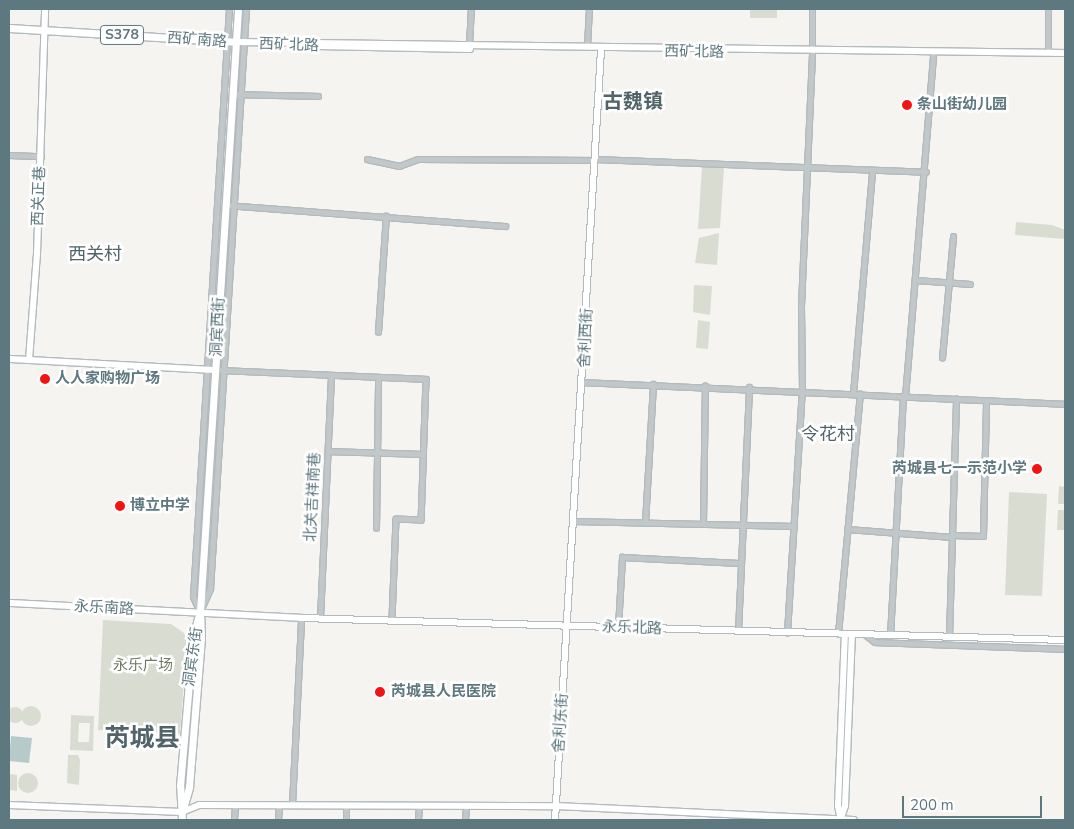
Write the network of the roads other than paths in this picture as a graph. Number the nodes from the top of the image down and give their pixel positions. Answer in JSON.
{"nodes":[{"id":1,"x":45,"y":9,"type":"edge"},
{"id":2,"x":229,"y":9,"type":"edge"},
{"id":3,"x":238,"y":9,"type":"edge"},
{"id":4,"x":246,"y":9,"type":"edge"},
{"id":5,"x":471,"y":9,"type":"edge"},
{"id":6,"x":589,"y":9,"type":"edge"},
{"id":7,"x":812,"y":9,"type":"edge"},
{"id":8,"x":1048,"y":9,"type":"edge"},
{"id":9,"x":9,"y":28,"type":"edge"},
{"id":10,"x":45,"y":31,"type":"junction"},
{"id":11,"x":232,"y":42,"type":"junction"},
{"id":12,"x":244,"y":43,"type":"junction"},
{"id":13,"x":469,"y":45,"type":"junction"},
{"id":14,"x":587,"y":46,"type":"junction"},
{"id":15,"x":601,"y":51,"type":"junction"},
{"id":16,"x":812,"y":51,"type":"junction"},
{"id":17,"x":1048,"y":52,"type":"junction"},
{"id":18,"x":1065,"y":53,"type":"edge"},
{"id":19,"x":933,"y":55,"type":"junction"},
{"id":20,"x":1065,"y":57,"type":"edge"},
{"id":21,"x":232,"y":94,"type":"junction"},
{"id":22,"x":241,"y":94,"type":"junction"},
{"id":23,"x":318,"y":96,"type":"dead end"},
{"id":24,"x":9,"y":155,"type":"edge"},
{"id":25,"x":40,"y":156,"type":"junction"},
{"id":26,"x":367,"y":159,"type":"dead end"},
{"id":27,"x":595,"y":160,"type":"junction"},
{"id":28,"x":807,"y":169,"type":"junction"},
{"id":29,"x":872,"y":170,"type":"junction"},
{"id":30,"x":926,"y":172,"type":"junction"},
{"id":31,"x":225,"y":205,"type":"junction"},
{"id":32,"x":234,"y":206,"type":"junction"},
{"id":33,"x":386,"y":216,"type":"junction"},
{"id":34,"x":505,"y":226,"type":"dead end"},
{"id":35,"x":953,"y":236,"type":"dead end"},
{"id":36,"x":916,"y":280,"type":"junction"},
{"id":37,"x":949,"y":283,"type":"junction"},
{"id":38,"x":970,"y":284,"type":"dead end"},
{"id":39,"x":378,"y":332,"type":"dead end"},
{"id":40,"x":942,"y":358,"type":"dead end"},
{"id":41,"x":9,"y":359,"type":"edge"},
{"id":42,"x":29,"y":360,"type":"junction"},
{"id":43,"x":212,"y":370,"type":"junction"},
{"id":44,"x":224,"y":370,"type":"junction"},
{"id":45,"x":331,"y":376,"type":"junction"},
{"id":46,"x":378,"y":378,"type":"junction"},
{"id":47,"x":583,"y":382,"type":"junction"},
{"id":48,"x":653,"y":384,"type":"junction"},
{"id":49,"x":705,"y":386,"type":"junction"},
{"id":50,"x":749,"y":387,"type":"junction"},
{"id":51,"x":802,"y":390,"type":"junction"},
{"id":52,"x":853,"y":394,"type":"junction"},
{"id":53,"x":860,"y":394,"type":"junction"},
{"id":54,"x":904,"y":396,"type":"junction"},
{"id":55,"x":956,"y":399,"type":"junction"},
{"id":56,"x":986,"y":401,"type":"junction"},
{"id":57,"x":1065,"y":404,"type":"edge"},
{"id":58,"x":328,"y":451,"type":"junction"},
{"id":59,"x":377,"y":452,"type":"junction"},
{"id":60,"x":422,"y":454,"type":"junction"},
{"id":61,"x":574,"y":521,"type":"junction"},
{"id":62,"x":645,"y":523,"type":"junction"},
{"id":63,"x":703,"y":523,"type":"junction"},
{"id":64,"x":741,"y":524,"type":"junction"},
{"id":65,"x":794,"y":526,"type":"junction"},
{"id":66,"x":376,"y":528,"type":"dead end"},
{"id":67,"x":847,"y":529,"type":"junction"},
{"id":68,"x":896,"y":532,"type":"junction"},
{"id":69,"x":952,"y":536,"type":"junction"},
{"id":70,"x":739,"y":563,"type":"junction"},
{"id":71,"x":9,"y":603,"type":"edge"},
{"id":72,"x":200,"y":612,"type":"junction"},
{"id":73,"x":301,"y":618,"type":"junction"},
{"id":74,"x":320,"y":618,"type":"junction"},
{"id":75,"x":392,"y":620,"type":"junction"},
{"id":76,"x":568,"y":626,"type":"junction"},
{"id":77,"x":618,"y":627,"type":"junction"},
{"id":78,"x":738,"y":631,"type":"junction"},
{"id":79,"x":787,"y":633,"type":"junction"},
{"id":80,"x":845,"y":635,"type":"junction"},
{"id":81,"x":866,"y":635,"type":"junction"},
{"id":82,"x":890,"y":636,"type":"junction"},
{"id":83,"x":949,"y":637,"type":"junction"},
{"id":84,"x":1065,"y":640,"type":"edge"},
{"id":85,"x":1065,"y":649,"type":"edge"},
{"id":86,"x":9,"y":805,"type":"edge"},
{"id":87,"x":234,"y":805,"type":"junction"},
{"id":88,"x":279,"y":805,"type":"junction"},
{"id":89,"x":292,"y":805,"type":"junction"},
{"id":90,"x":346,"y":805,"type":"junction"},
{"id":91,"x":419,"y":806,"type":"junction"},
{"id":92,"x":466,"y":806,"type":"junction"},
{"id":93,"x":556,"y":806,"type":"junction"},
{"id":94,"x":182,"y":812,"type":"junction"},
{"id":95,"x":182,"y":820,"type":"edge"},
{"id":96,"x":234,"y":820,"type":"edge"},
{"id":97,"x":278,"y":820,"type":"edge"},
{"id":98,"x":346,"y":820,"type":"edge"},
{"id":99,"x":418,"y":820,"type":"edge"},
{"id":100,"x":465,"y":820,"type":"edge"},
{"id":101,"x":555,"y":820,"type":"edge"},
{"id":102,"x":841,"y":820,"type":"edge"},
{"id":103,"x":854,"y":820,"type":"edge"}],
"edges":[{"from":1,"to":10,"type":"main road","name":"西关正巷"},
{"from":2,"to":11,"type":"street"},
{"from":3,"to":11,"type":"main road","name":"洞宾西街"},
{"from":4,"to":12,"type":"street"},
{"from":5,"to":13,"type":"street"},
{"from":6,"to":14,"type":"street"},
{"from":7,"to":16,"type":"street"},
{"from":8,"to":17,"type":"street"},
{"from":9,"to":10,"type":"main road","name":"西矿南路","number":"S378"},
{"from":10,"to":11,"type":"main road","name":"西矿南路","number":"S378"},
{"from":10,"to":25,"type":"main road","name":"西关正巷"},
{"from":11,"to":12,"type":"main road"},
{"from":11,"to":21,"type":"main road","name":"洞宾西街"},
{"from":11,"to":43,"type":"street"},
{"from":12,"to":13,"type":"main road","name":"西矿北路"},
{"from":12,"to":15,"type":"main road","name":"西矿北路"},
{"from":12,"to":22,"type":"street"},
{"from":13,"to":14,"type":"main road","name":"西矿北路"},
{"from":14,"to":16,"type":"main road","name":"西矿北路"},
{"from":15,"to":16,"type":"main road","name":"西矿北路"},
{"from":15,"to":27,"type":"main road","name":"舍利西街"},
{"from":16,"to":17,"type":"main road","name":"西矿北路"},
{"from":16,"to":19,"type":"main road","name":"西矿北路"},
{"from":16,"to":28,"type":"street"},
{"from":17,"to":18,"type":"main road","name":"西矿北路"},
{"from":19,"to":20,"type":"main road","name":"西矿北路"},
{"from":19,"to":30,"type":"street"},
{"from":21,"to":22,"type":"street"},
{"from":21,"to":31,"type":"main road","name":"洞宾西街"},
{"from":22,"to":23,"type":"street"},
{"from":22,"to":32,"type":"street"},
{"from":24,"to":25,"type":"street"},
{"from":25,"to":42,"type":"main road","name":"西关正巷"},
{"from":26,"to":27,"type":"street"},
{"from":27,"to":28,"type":"street"},
{"from":27,"to":47,"type":"main road","name":"舍利西街"},
{"from":28,"to":29,"type":"street"},
{"from":28,"to":51,"type":"street"},
{"from":29,"to":30,"type":"street"},
{"from":29,"to":52,"type":"street"},
{"from":30,"to":36,"type":"street"},
{"from":31,"to":32,"type":"street"},
{"from":31,"to":43,"type":"main road","name":"洞宾西街"},
{"from":32,"to":33,"type":"street"},
{"from":32,"to":44,"type":"street"},
{"from":33,"to":34,"type":"street"},
{"from":33,"to":39,"type":"street"},
{"from":35,"to":37,"type":"street"},
{"from":36,"to":37,"type":"street"},
{"from":36,"to":54,"type":"street"},
{"from":37,"to":38,"type":"street"},
{"from":37,"to":40,"type":"street"},
{"from":41,"to":42,"type":"main road"},
{"from":42,"to":43,"type":"main road"},
{"from":43,"to":44,"type":"street"},
{"from":43,"to":72,"type":"main road","name":"洞宾西街"},
{"from":44,"to":45,"type":"street"},
{"from":44,"to":72,"type":"street"},
{"from":45,"to":46,"type":"street"},
{"from":45,"to":58,"type":"street","name":"北关吉祥南巷"},
{"from":46,"to":59,"type":"street"},
{"from":46,"to":60,"type":"street"},
{"from":47,"to":48,"type":"street"},
{"from":47,"to":61,"type":"main road","name":"舍利西街"},
{"from":48,"to":49,"type":"street"},
{"from":48,"to":62,"type":"street"},
{"from":49,"to":50,"type":"street"},
{"from":49,"to":63,"type":"street"},
{"from":50,"to":51,"type":"street"},
{"from":50,"to":64,"type":"street"},
{"from":51,"to":52,"type":"street"},
{"from":51,"to":65,"type":"street"},
{"from":52,"to":53,"type":"street"},
{"from":53,"to":54,"type":"street"},
{"from":53,"to":67,"type":"street"},
{"from":54,"to":55,"type":"street"},
{"from":54,"to":68,"type":"street"},
{"from":55,"to":56,"type":"street"},
{"from":55,"to":69,"type":"street"},
{"from":56,"to":57,"type":"street"},
{"from":56,"to":69,"type":"street"},
{"from":58,"to":59,"type":"street"},
{"from":58,"to":74,"type":"street","name":"北关吉祥南巷"},
{"from":59,"to":60,"type":"street"},
{"from":59,"to":66,"type":"street"},
{"from":60,"to":75,"type":"street"},
{"from":61,"to":62,"type":"street"},
{"from":61,"to":76,"type":"main road","name":"舍利西街"},
{"from":62,"to":63,"type":"street"},
{"from":63,"to":64,"type":"street"},
{"from":64,"to":65,"type":"street"},
{"from":64,"to":70,"type":"street"},
{"from":65,"to":79,"type":"street"},
{"from":67,"to":68,"type":"street"},
{"from":67,"to":80,"type":"street"},
{"from":68,"to":69,"type":"street"},
{"from":68,"to":82,"type":"street"},
{"from":69,"to":83,"type":"street"},
{"from":70,"to":77,"type":"street"},
{"from":70,"to":78,"type":"street"},
{"from":71,"to":72,"type":"main road","name":"永乐南路"},
{"from":72,"to":73,"type":"main road","name":"永乐北路"},
{"from":72,"to":94,"type":"main road","name":"洞宾东街"},
{"from":73,"to":74,"type":"main road","name":"永乐北路"},
{"from":73,"to":89,"type":"street"},
{"from":74,"to":75,"type":"main road","name":"永乐北路"},
{"from":75,"to":76,"type":"main road","name":"永乐北路"},
{"from":76,"to":77,"type":"main road","name":"永乐北路"},
{"from":76,"to":93,"type":"main road","name":"舍利东街"},
{"from":77,"to":78,"type":"main road","name":"永乐北路"},
{"from":78,"to":79,"type":"main road","name":"永乐北路"},
{"from":79,"to":80,"type":"main road","name":"永乐北路"},
{"from":80,"to":81,"type":"main road","name":"永乐北路"},
{"from":80,"to":102,"type":"main road"},
{"from":81,"to":82,"type":"main road","name":"永乐北路"},
{"from":81,"to":85,"type":"street"},
{"from":82,"to":83,"type":"main road","name":"永乐北路"},
{"from":83,"to":84,"type":"main road","name":"永乐北路"},
{"from":86,"to":94,"type":"main road"},
{"from":87,"to":88,"type":"main road"},
{"from":87,"to":94,"type":"main road"},
{"from":87,"to":96,"type":"street"},
{"from":88,"to":89,"type":"main road"},
{"from":88,"to":97,"type":"street"},
{"from":89,"to":90,"type":"main road"},
{"from":90,"to":91,"type":"main road"},
{"from":90,"to":98,"type":"street"},
{"from":91,"to":92,"type":"main road"},
{"from":91,"to":99,"type":"street"},
{"from":92,"to":93,"type":"main road"},
{"from":92,"to":100,"type":"street"},
{"from":93,"to":101,"type":"main road","name":"舍利东街"},
{"from":93,"to":102,"type":"main road"},
{"from":94,"to":95,"type":"main road","name":"洞宾东街"},
{"from":102,"to":103,"type":"main road"}]}
